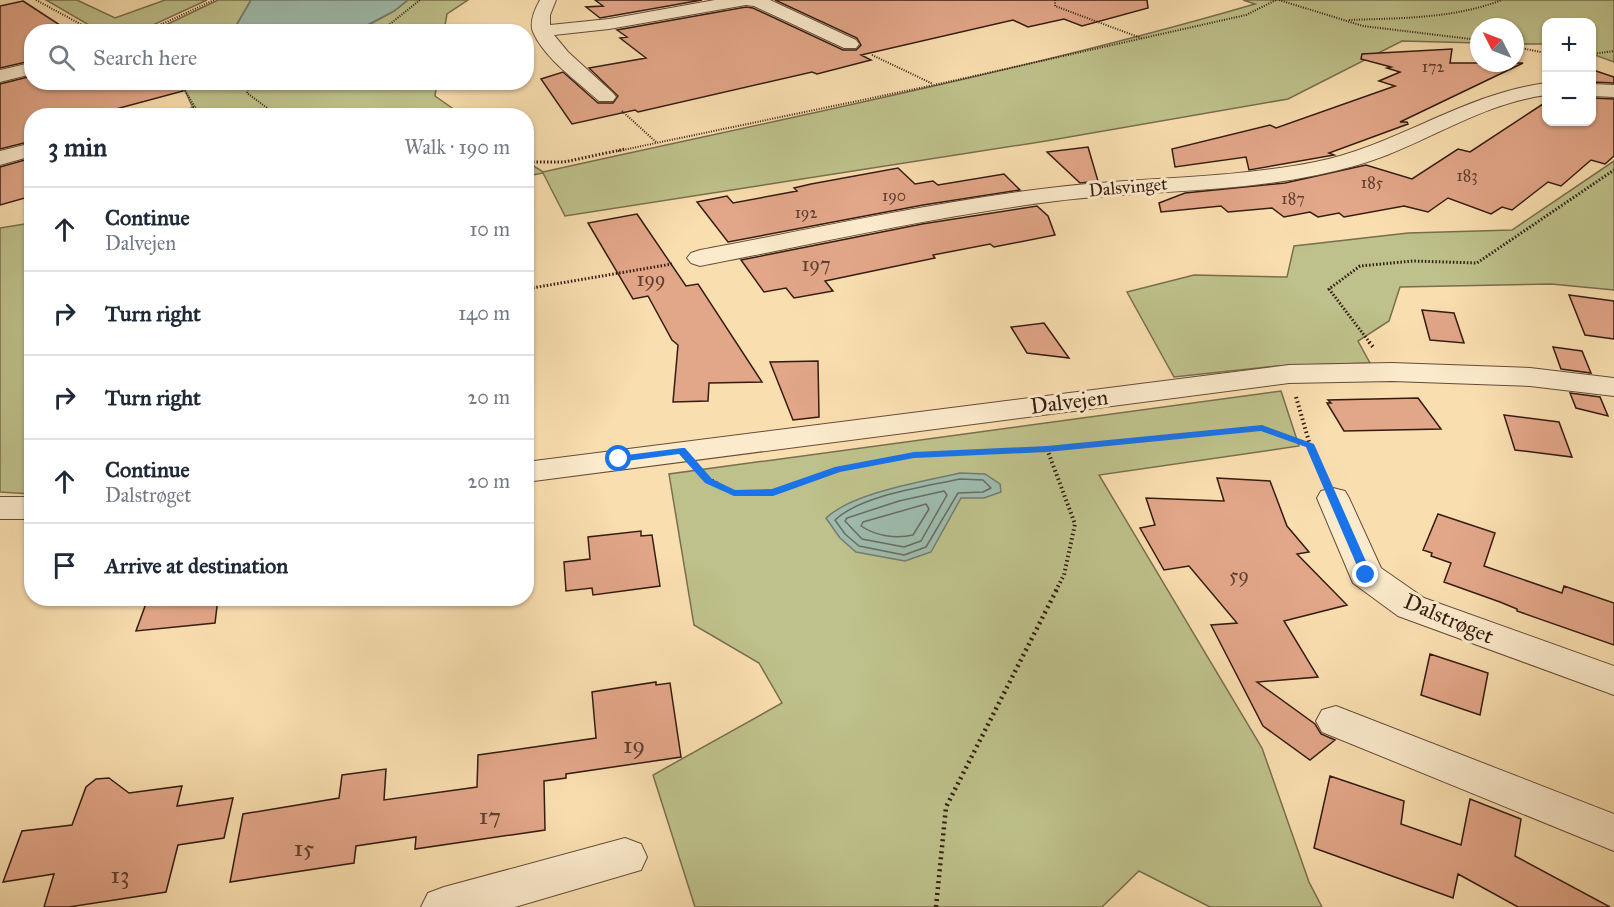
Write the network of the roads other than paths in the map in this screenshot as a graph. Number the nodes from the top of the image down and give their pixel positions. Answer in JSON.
{"nodes":[{"id":1,"x":548,"y":0,"type":"edge"},
{"id":2,"x":746,"y":0,"type":"edge"},
{"id":3,"x":542,"y":31,"type":"junction"},
{"id":4,"x":850,"y":44,"type":"road end"},
{"id":5,"x":24,"y":70,"type":"edge"},
{"id":6,"x":0,"y":76,"type":"edge"},
{"id":7,"x":1542,"y":89,"type":"edge"},
{"id":8,"x":1596,"y":90,"type":"edge"},
{"id":9,"x":1614,"y":91,"type":"edge"},
{"id":10,"x":606,"y":97,"type":"road end"},
{"id":11,"x":24,"y":151,"type":"edge"},
{"id":12,"x":0,"y":158,"type":"edge"},
{"id":13,"x":700,"y":258,"type":"road end"},
{"id":14,"x":1614,"y":387,"type":"edge"},
{"id":15,"x":534,"y":471,"type":"edge"},
{"id":16,"x":1333,"y":498,"type":"road end"},
{"id":17,"x":0,"y":508,"type":"edge"},
{"id":18,"x":24,"y":508,"type":"edge"},
{"id":19,"x":1614,"y":681,"type":"edge"},
{"id":20,"x":1336,"y":721,"type":"dead end"},
{"id":21,"x":1614,"y":833,"type":"edge"},
{"id":22,"x":625,"y":857,"type":"dead end"},
{"id":23,"x":444,"y":907,"type":"edge"}],
"edges":[{"from":1,"to":3,"type":"street"},
{"from":2,"to":3,"type":"street"},
{"from":2,"to":4,"type":"street"},
{"from":3,"to":10,"type":"street"},
{"from":5,"to":6,"type":"street"},
{"from":7,"to":13,"type":"street","name":"Dalsvinget"},
{"from":8,"to":9,"type":"street"},
{"from":11,"to":12,"type":"street"},
{"from":14,"to":15,"type":"street","name":"Dalvejen"},
{"from":16,"to":19,"type":"street","name":"Dalstrøget"},
{"from":17,"to":18,"type":"street"},
{"from":20,"to":21,"type":"street"},
{"from":22,"to":23,"type":"street"}]}
